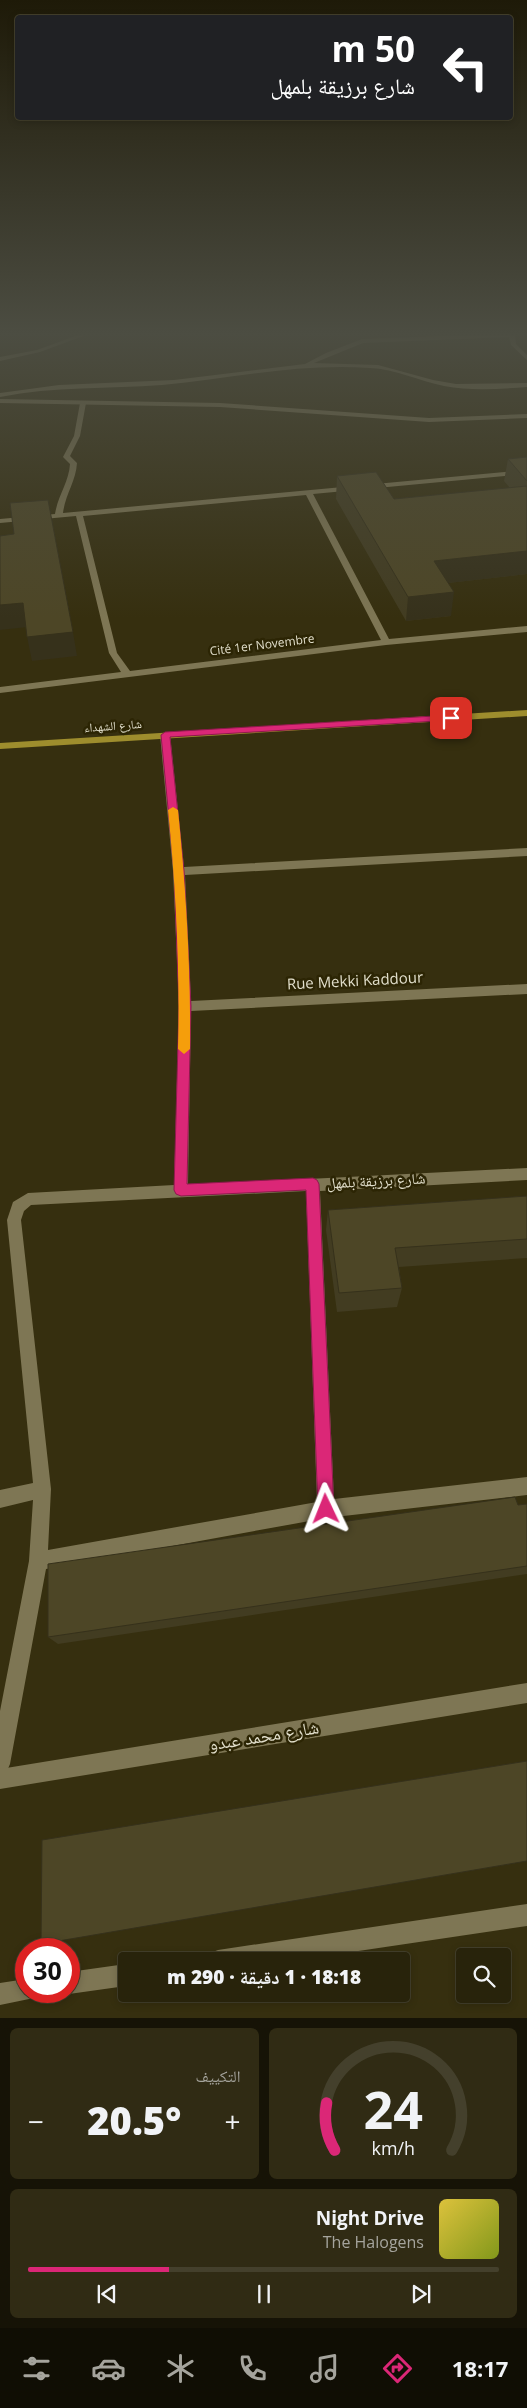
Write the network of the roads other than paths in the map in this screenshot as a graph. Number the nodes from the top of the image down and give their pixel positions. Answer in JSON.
{"nodes":[{"id":1,"x":78,"y":429,"type":"edge"},
{"id":2,"x":527,"y":472,"type":"edge"},
{"id":3,"x":309,"y":494,"type":"junction"},
{"id":4,"x":79,"y":514,"type":"junction"},
{"id":5,"x":59,"y":515,"type":"junction"},
{"id":6,"x":0,"y":521,"type":"edge"},
{"id":7,"x":527,"y":629,"type":"edge"},
{"id":8,"x":386,"y":642,"type":"junction"},
{"id":9,"x":127,"y":674,"type":"junction"},
{"id":10,"x":0,"y":690,"type":"edge"},
{"id":11,"x":527,"y":713,"type":"edge"},
{"id":12,"x":165,"y":735,"type":"junction"},
{"id":13,"x":0,"y":746,"type":"edge"},
{"id":14,"x":527,"y":852,"type":"edge"},
{"id":15,"x":179,"y":871,"type":"junction"},
{"id":16,"x":527,"y":989,"type":"edge"},
{"id":17,"x":185,"y":1006,"type":"junction"},
{"id":18,"x":527,"y":1174,"type":"edge"},
{"id":19,"x":313,"y":1184,"type":"junction"},
{"id":20,"x":181,"y":1190,"type":"junction"},
{"id":21,"x":527,"y":1486,"type":"edge"},
{"id":22,"x":42,"y":1488,"type":"junction"},
{"id":23,"x":0,"y":1499,"type":"edge"},
{"id":24,"x":326,"y":1509,"type":"junction"},
{"id":25,"x":38,"y":1561,"type":"junction"},
{"id":26,"x":527,"y":1694,"type":"edge"},
{"id":27,"x":0,"y":1764,"type":"edge"},
{"id":28,"x":0,"y":1779,"type":"edge"},
{"id":29,"x":527,"y":1915,"type":"edge"},
{"id":30,"x":278,"y":1952,"type":"edge"},
{"id":31,"x":118,"y":1976,"type":"edge"},
{"id":32,"x":80,"y":1982,"type":"edge"},
{"id":33,"x":15,"y":1992,"type":"edge"},
{"id":34,"x":0,"y":1994,"type":"edge"}],
"edges":[{"from":1,"to":5,"type":"street"},
{"from":2,"to":3,"type":"street"},
{"from":3,"to":4,"type":"street"},
{"from":3,"to":8,"type":"street"},
{"from":4,"to":5,"type":"street"},
{"from":4,"to":9,"type":"street"},
{"from":5,"to":6,"type":"street"},
{"from":7,"to":8,"type":"street","name":"Cité 1er Novembre"},
{"from":8,"to":9,"type":"street","name":"Cité 1er Novembre"},
{"from":9,"to":10,"type":"street","name":"Cité 1er Novembre"},
{"from":11,"to":12,"type":"main road","name":"شارع الشهداء"},
{"from":12,"to":13,"type":"main road","name":"شارع الشهداء"},
{"from":12,"to":15,"type":"street"},
{"from":14,"to":15,"type":"street"},
{"from":15,"to":17,"type":"street"},
{"from":16,"to":17,"type":"street","name":"Rue Mekki Kaddour"},
{"from":17,"to":20,"type":"street"},
{"from":18,"to":19,"type":"street","name":"شارع برزيقة بلمهل"},
{"from":19,"to":20,"type":"street","name":"شارع برزيقة بلمهل"},
{"from":19,"to":24,"type":"street"},
{"from":20,"to":22,"type":"street","name":"شارع برزيقة بلمهل"},
{"from":21,"to":24,"type":"street"},
{"from":22,"to":23,"type":"street"},
{"from":22,"to":25,"type":"street"},
{"from":24,"to":25,"type":"street"},
{"from":25,"to":27,"type":"street"},
{"from":26,"to":28,"type":"street","name":"شارع محمد عبدو"},
{"from":29,"to":30,"type":"street"},
{"from":31,"to":32,"type":"street"},
{"from":33,"to":34,"type":"street"}]}
